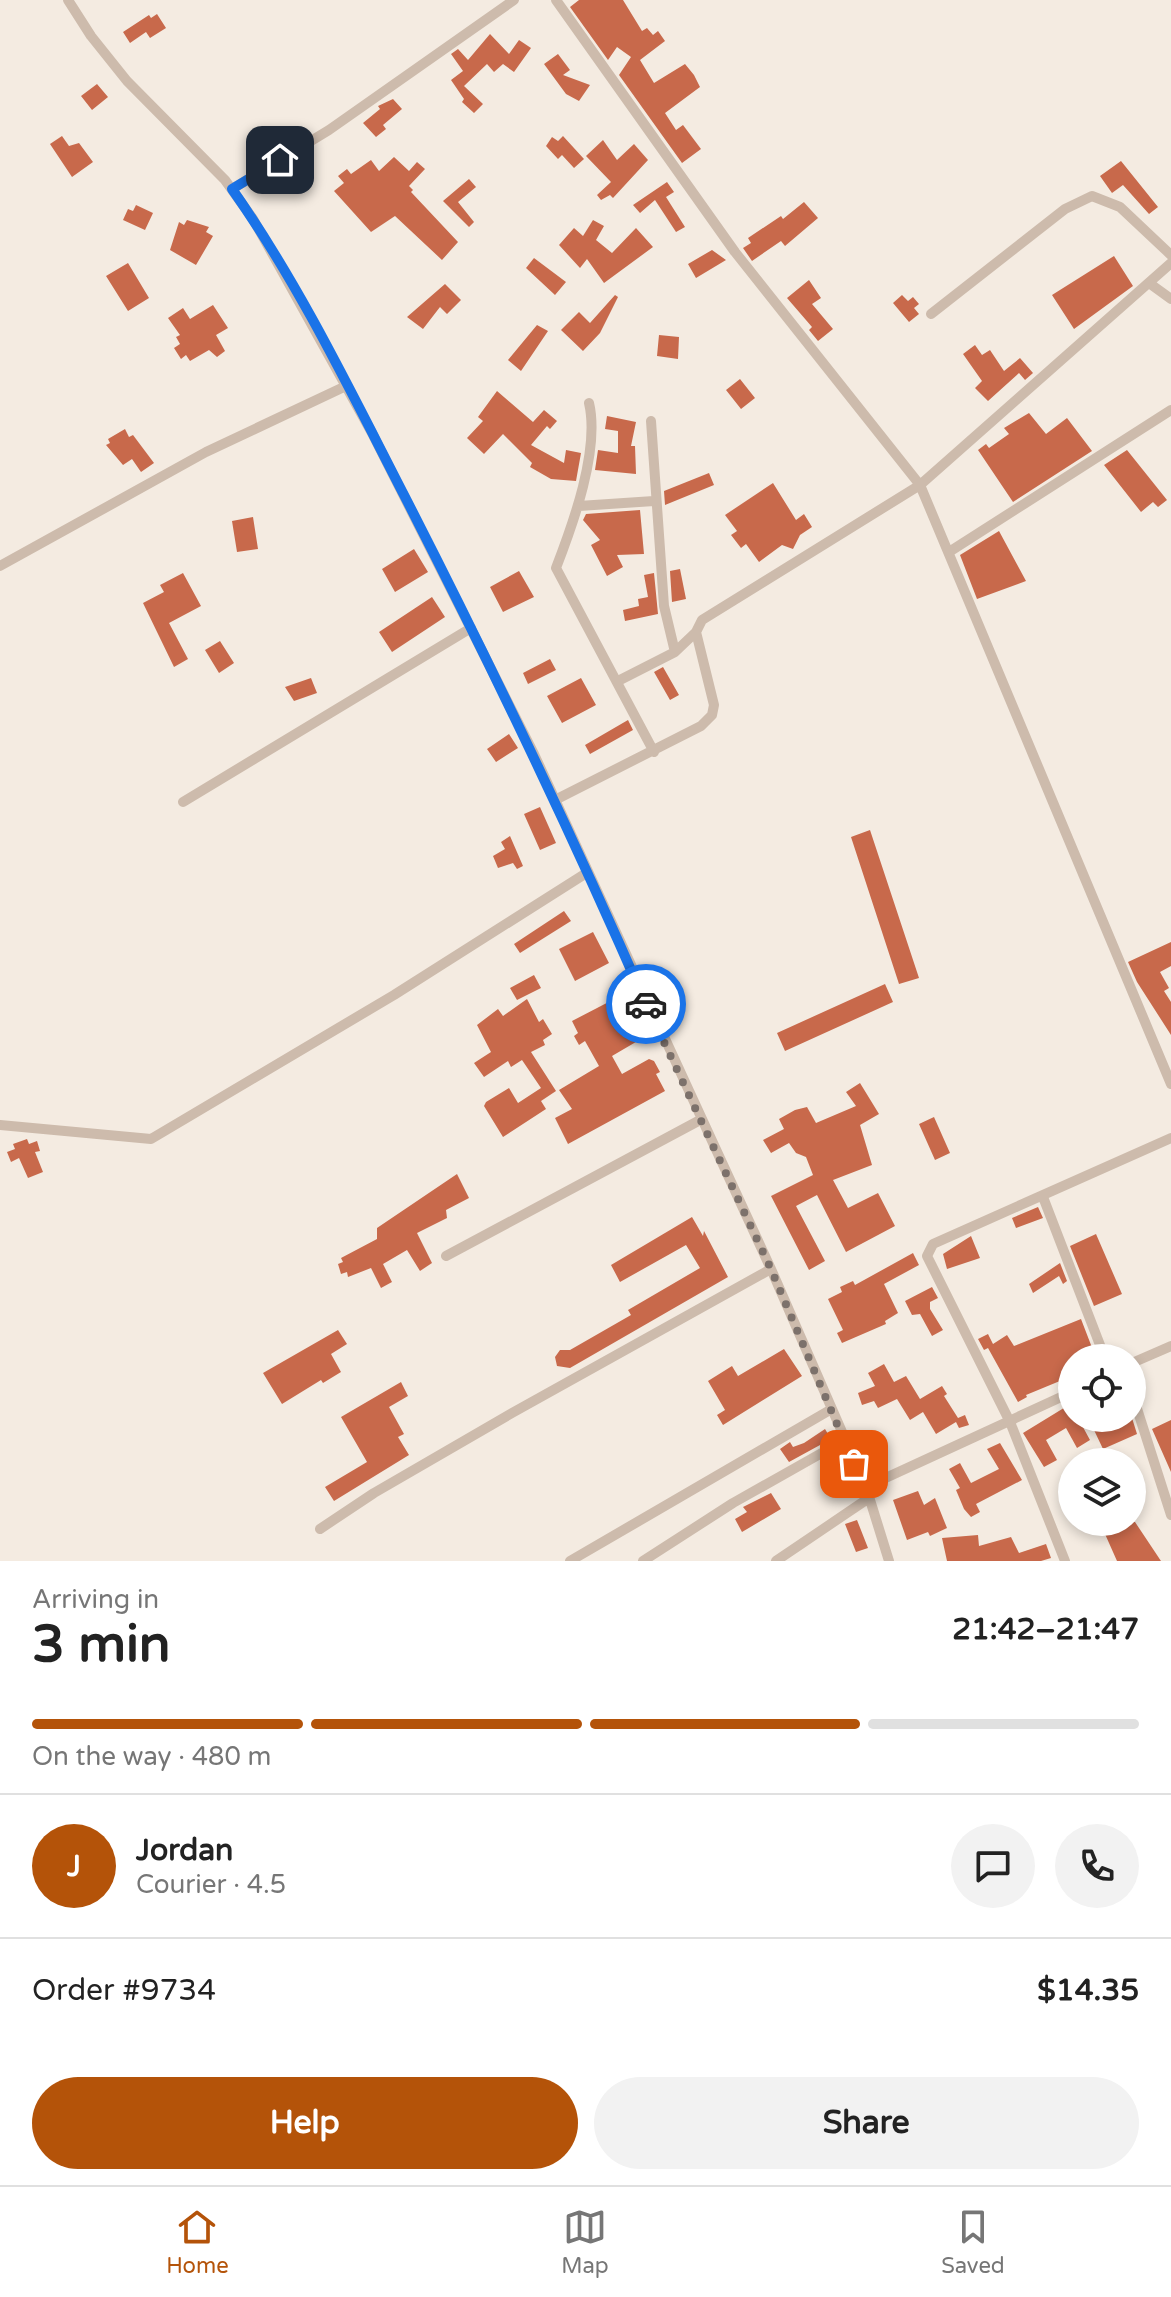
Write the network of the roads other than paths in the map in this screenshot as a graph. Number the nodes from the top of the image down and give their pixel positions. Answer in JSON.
{"nodes":[{"id":1,"x":68,"y":0,"type":"edge"},
{"id":2,"x":514,"y":0,"type":"edge"},
{"id":3,"x":556,"y":0,"type":"edge"},
{"id":4,"x":232,"y":189,"type":"junction"},
{"id":5,"x":1171,"y":255,"type":"edge"},
{"id":6,"x":1171,"y":263,"type":"edge"},
{"id":7,"x":1149,"y":283,"type":"junction"},
{"id":8,"x":1171,"y":299,"type":"edge"},
{"id":9,"x":931,"y":314,"type":"dead end"},
{"id":10,"x":346,"y":386,"type":"junction"},
{"id":11,"x":589,"y":403,"type":"dead end"},
{"id":12,"x":1171,"y":410,"type":"edge"},
{"id":13,"x":651,"y":421,"type":"dead end"},
{"id":14,"x":920,"y":485,"type":"junction"},
{"id":15,"x":654,"y":501,"type":"junction"},
{"id":16,"x":579,"y":506,"type":"junction"},
{"id":17,"x":949,"y":552,"type":"junction"},
{"id":18,"x":0,"y":566,"type":"edge"},
{"id":19,"x":471,"y":628,"type":"junction"},
{"id":20,"x":696,"y":632,"type":"junction"},
{"id":21,"x":675,"y":652,"type":"junction"},
{"id":22,"x":618,"y":681,"type":"junction"},
{"id":23,"x":654,"y":752,"type":"junction"},
{"id":24,"x":555,"y":800,"type":"junction"},
{"id":25,"x":183,"y":802,"type":"dead end"},
{"id":26,"x":588,"y":872,"type":"junction"},
{"id":27,"x":1171,"y":1084,"type":"edge"},
{"id":28,"x":702,"y":1119,"type":"junction"},
{"id":29,"x":0,"y":1125,"type":"edge"},
{"id":30,"x":1171,"y":1138,"type":"edge"},
{"id":31,"x":1043,"y":1197,"type":"junction"},
{"id":32,"x":446,"y":1256,"type":"dead end"},
{"id":33,"x":771,"y":1269,"type":"junction"},
{"id":34,"x":1100,"y":1344,"type":"edge"},
{"id":35,"x":1171,"y":1346,"type":"edge"},
{"id":36,"x":1146,"y":1357,"type":"edge"},
{"id":37,"x":1058,"y":1399,"type":"edge"},
{"id":38,"x":830,"y":1410,"type":"junction"},
{"id":39,"x":1010,"y":1422,"type":"junction"},
{"id":40,"x":1144,"y":1432,"type":"edge"},
{"id":41,"x":843,"y":1441,"type":"junction"},
{"id":42,"x":867,"y":1493,"type":"junction"},
{"id":43,"x":1171,"y":1515,"type":"edge"},
{"id":44,"x":320,"y":1529,"type":"dead end"},
{"id":45,"x":570,"y":1561,"type":"edge"},
{"id":46,"x":643,"y":1561,"type":"edge"},
{"id":47,"x":776,"y":1561,"type":"edge"},
{"id":48,"x":889,"y":1561,"type":"edge"},
{"id":49,"x":1065,"y":1561,"type":"edge"}],
"edges":[{"from":1,"to":4,"type":"street"},
{"from":2,"to":4,"type":"street"},
{"from":3,"to":14,"type":"street"},
{"from":4,"to":10,"type":"street"},
{"from":5,"to":9,"type":"street"},
{"from":6,"to":7,"type":"street"},
{"from":7,"to":8,"type":"street"},
{"from":7,"to":14,"type":"street"},
{"from":10,"to":18,"type":"street"},
{"from":10,"to":19,"type":"street"},
{"from":11,"to":16,"type":"street"},
{"from":12,"to":17,"type":"street"},
{"from":13,"to":15,"type":"street"},
{"from":14,"to":17,"type":"street"},
{"from":14,"to":20,"type":"street"},
{"from":15,"to":16,"type":"street"},
{"from":15,"to":21,"type":"street"},
{"from":16,"to":22,"type":"street"},
{"from":17,"to":27,"type":"street"},
{"from":19,"to":24,"type":"street"},
{"from":19,"to":25,"type":"street"},
{"from":20,"to":21,"type":"street"},
{"from":20,"to":23,"type":"street"},
{"from":21,"to":22,"type":"street"},
{"from":22,"to":23,"type":"street"},
{"from":23,"to":24,"type":"street"},
{"from":24,"to":26,"type":"street"},
{"from":26,"to":28,"type":"street"},
{"from":26,"to":29,"type":"street"},
{"from":28,"to":32,"type":"street"},
{"from":28,"to":33,"type":"street"},
{"from":30,"to":31,"type":"street"},
{"from":31,"to":34,"type":"street"},
{"from":31,"to":39,"type":"street"},
{"from":33,"to":38,"type":"street"},
{"from":33,"to":44,"type":"street"},
{"from":35,"to":36,"type":"street"},
{"from":37,"to":39,"type":"street"},
{"from":38,"to":41,"type":"street"},
{"from":38,"to":45,"type":"street"},
{"from":39,"to":42,"type":"street"},
{"from":39,"to":49,"type":"street"},
{"from":40,"to":43,"type":"street"},
{"from":41,"to":42,"type":"street"},
{"from":41,"to":46,"type":"street"},
{"from":42,"to":47,"type":"street"},
{"from":42,"to":48,"type":"street"}]}
